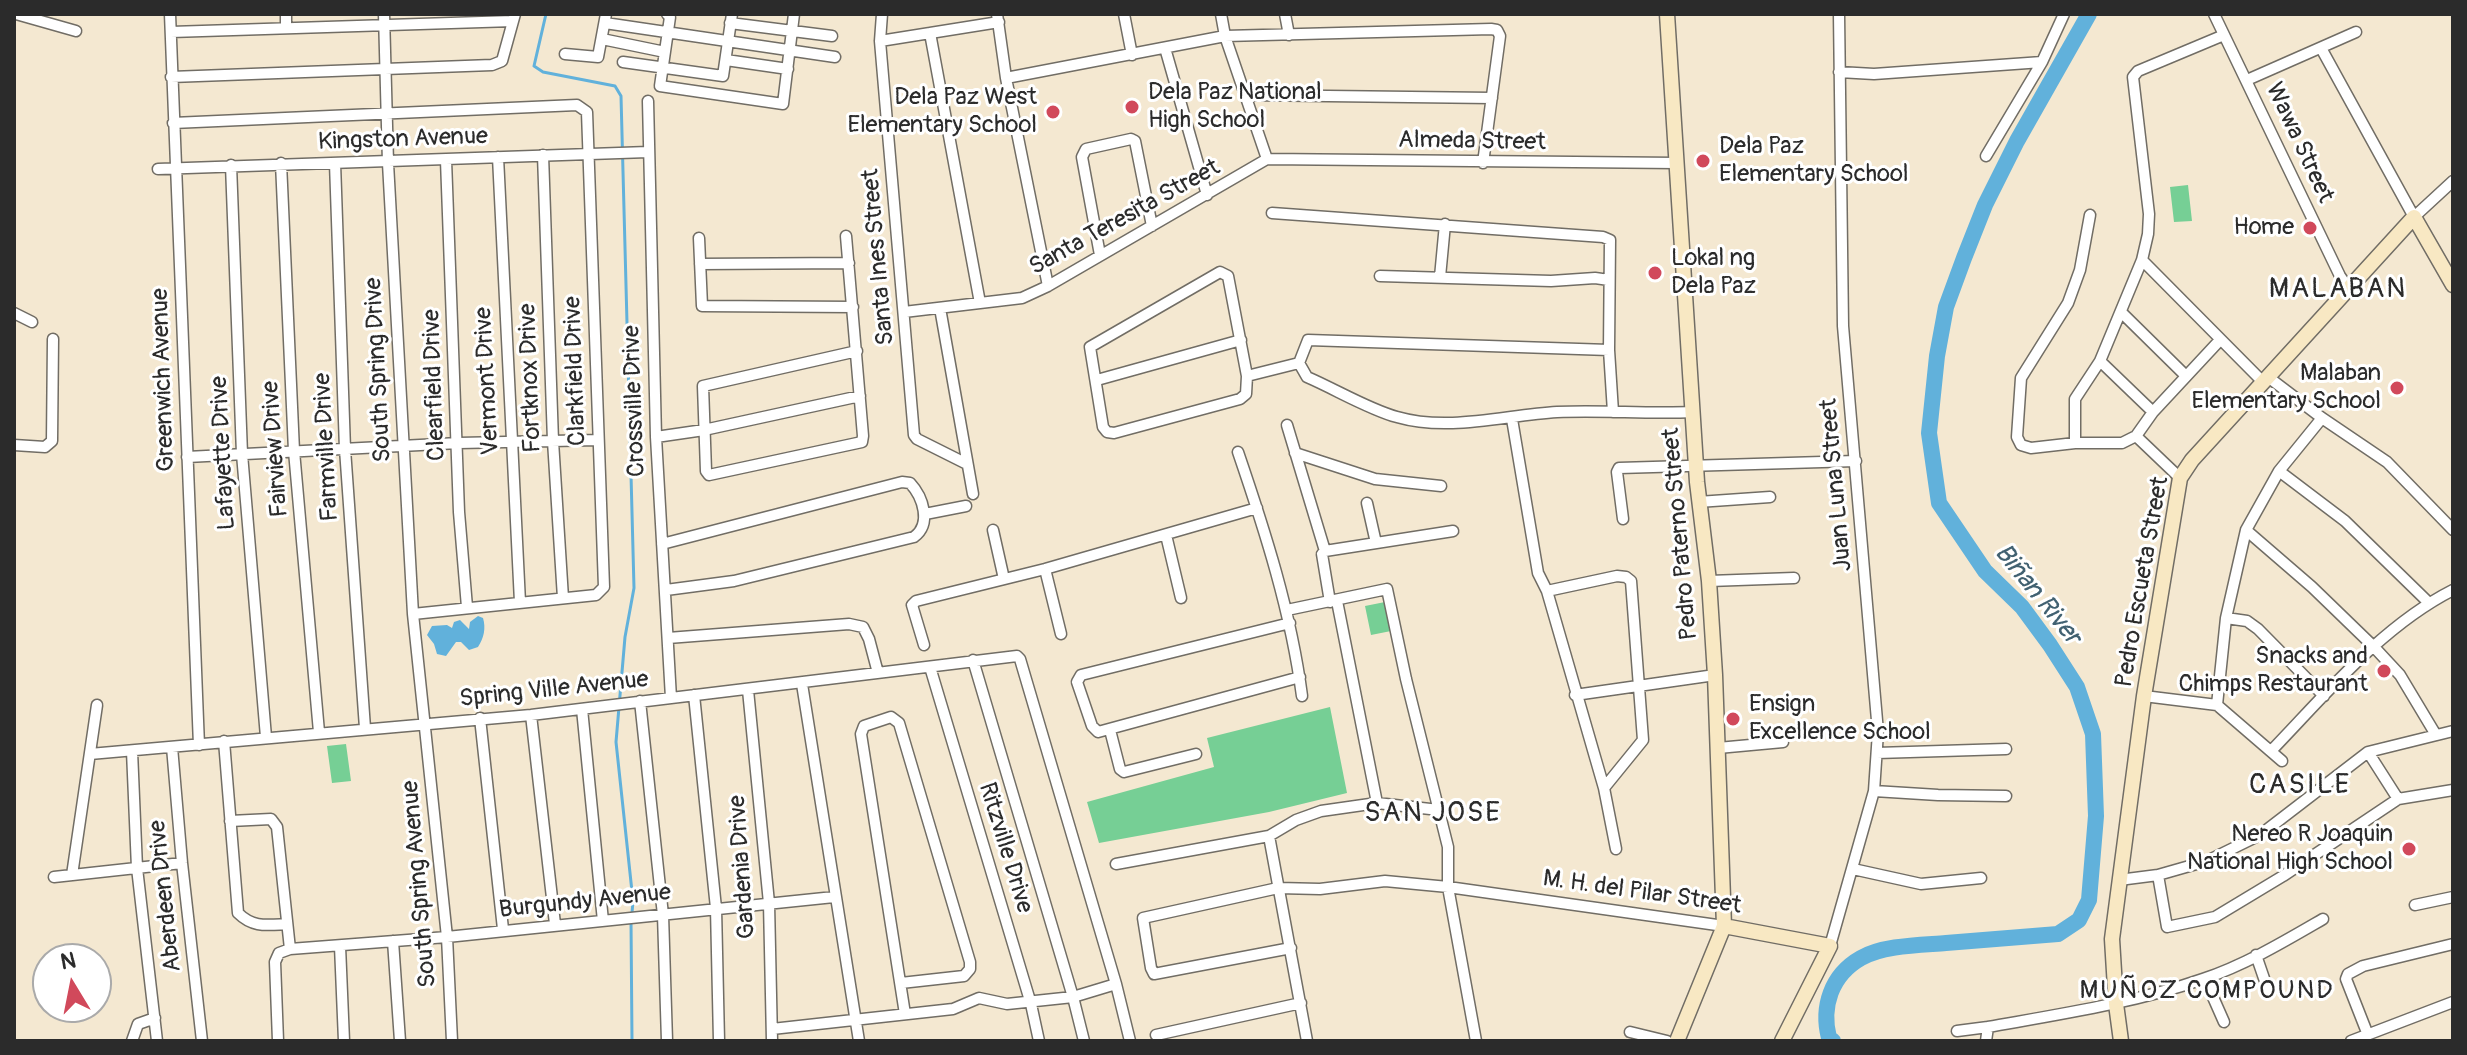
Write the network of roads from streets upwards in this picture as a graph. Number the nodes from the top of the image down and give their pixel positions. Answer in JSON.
{"nodes":[{"id":1,"x":16,"y":14,"type":"edge"},
{"id":2,"x":170,"y":14,"type":"edge"},
{"id":3,"x":286,"y":14,"type":"edge"},
{"id":4,"x":384,"y":14,"type":"edge"},
{"id":5,"x":667,"y":14,"type":"edge"},
{"id":6,"x":794,"y":14,"type":"edge"},
{"id":7,"x":882,"y":14,"type":"edge"},
{"id":8,"x":1124,"y":14,"type":"edge"},
{"id":9,"x":1221,"y":14,"type":"edge"},
{"id":10,"x":1285,"y":14,"type":"edge"},
{"id":11,"x":1667,"y":14,"type":"edge"},
{"id":12,"x":1839,"y":14,"type":"edge"},
{"id":13,"x":2064,"y":14,"type":"edge"},
{"id":14,"x":2214,"y":14,"type":"edge"},
{"id":15,"x":514,"y":18,"type":"edge"},
{"id":16,"x":605,"y":18,"type":"edge"},
{"id":17,"x":998,"y":18,"type":"edge"},
{"id":18,"x":731,"y":19,"type":"edge"},
{"id":19,"x":384,"y":26,"type":"junction"},
{"id":20,"x":286,"y":28,"type":"junction"},
{"id":21,"x":792,"y":30,"type":"junction"},
{"id":22,"x":76,"y":31,"type":"dead end"},
{"id":23,"x":171,"y":32,"type":"junction"},
{"id":24,"x":668,"y":32,"type":"junction"},
{"id":25,"x":2356,"y":32,"type":"dead end"},
{"id":26,"x":930,"y":33,"type":"junction"},
{"id":27,"x":1289,"y":35,"type":"junction"},
{"id":28,"x":2224,"y":35,"type":"junction"},
{"id":29,"x":832,"y":36,"type":"dead end"},
{"id":30,"x":1225,"y":36,"type":"junction"},
{"id":31,"x":602,"y":39,"type":"junction"},
{"id":32,"x":729,"y":41,"type":"junction"},
{"id":33,"x":880,"y":41,"type":"junction"},
{"id":34,"x":1165,"y":48,"type":"junction"},
{"id":35,"x":2321,"y":48,"type":"junction"},
{"id":36,"x":790,"y":50,"type":"junction"},
{"id":37,"x":665,"y":52,"type":"junction"},
{"id":38,"x":565,"y":54,"type":"dead end"},
{"id":39,"x":1132,"y":55,"type":"junction"},
{"id":40,"x":835,"y":57,"type":"dead end"},
{"id":41,"x":726,"y":60,"type":"junction"},
{"id":42,"x":623,"y":62,"type":"dead end"},
{"id":43,"x":2042,"y":62,"type":"junction"},
{"id":44,"x":662,"y":68,"type":"junction"},
{"id":45,"x":788,"y":69,"type":"junction"},
{"id":46,"x":386,"y":70,"type":"junction"},
{"id":47,"x":1839,"y":72,"type":"junction"},
{"id":48,"x":171,"y":77,"type":"junction"},
{"id":49,"x":1006,"y":78,"type":"junction"},
{"id":50,"x":2247,"y":80,"type":"junction"},
{"id":51,"x":1246,"y":95,"type":"junction"},
{"id":52,"x":1492,"y":98,"type":"junction"},
{"id":53,"x":648,"y":101,"type":"dead end"},
{"id":54,"x":387,"y":116,"type":"junction"},
{"id":55,"x":173,"y":123,"type":"junction"},
{"id":56,"x":648,"y":152,"type":"junction"},
{"id":57,"x":589,"y":154,"type":"junction"},
{"id":58,"x":543,"y":155,"type":"junction"},
{"id":59,"x":1986,"y":156,"type":"dead end"},
{"id":60,"x":498,"y":157,"type":"junction"},
{"id":61,"x":1267,"y":159,"type":"junction"},
{"id":62,"x":446,"y":160,"type":"junction"},
{"id":63,"x":281,"y":163,"type":"junction"},
{"id":64,"x":335,"y":163,"type":"junction"},
{"id":65,"x":388,"y":163,"type":"junction"},
{"id":66,"x":1483,"y":163,"type":"junction"},
{"id":67,"x":1677,"y":163,"type":"junction"},
{"id":68,"x":231,"y":165,"type":"junction"},
{"id":69,"x":176,"y":168,"type":"junction"},
{"id":70,"x":158,"y":169,"type":"dead end"},
{"id":71,"x":2453,"y":181,"type":"edge"},
{"id":72,"x":1207,"y":195,"type":"junction"},
{"id":73,"x":1272,"y":213,"type":"dead end"},
{"id":74,"x":2090,"y":215,"type":"dead end"},
{"id":75,"x":2414,"y":217,"type":"junction"},
{"id":76,"x":1445,"y":224,"type":"junction"},
{"id":77,"x":1152,"y":226,"type":"junction"},
{"id":78,"x":846,"y":236,"type":"dead end"},
{"id":79,"x":699,"y":238,"type":"dead end"},
{"id":80,"x":1100,"y":255,"type":"junction"},
{"id":81,"x":2142,"y":260,"type":"junction"},
{"id":82,"x":849,"y":263,"type":"junction"},
{"id":83,"x":700,"y":264,"type":"junction"},
{"id":84,"x":1380,"y":276,"type":"dead end"},
{"id":85,"x":1440,"y":277,"type":"junction"},
{"id":86,"x":1609,"y":280,"type":"junction"},
{"id":87,"x":2453,"y":285,"type":"edge"},
{"id":88,"x":1048,"y":286,"type":"junction"},
{"id":89,"x":2349,"y":289,"type":"junction"},
{"id":90,"x":980,"y":303,"type":"junction"},
{"id":91,"x":853,"y":307,"type":"junction"},
{"id":92,"x":940,"y":308,"type":"junction"},
{"id":93,"x":904,"y":312,"type":"junction"},
{"id":94,"x":2121,"y":312,"type":"junction"},
{"id":95,"x":14,"y":313,"type":"edge"},
{"id":96,"x":32,"y":322,"type":"dead end"},
{"id":97,"x":53,"y":339,"type":"dead end"},
{"id":98,"x":1241,"y":340,"type":"junction"},
{"id":99,"x":2220,"y":340,"type":"junction"},
{"id":100,"x":1609,"y":350,"type":"junction"},
{"id":101,"x":857,"y":351,"type":"junction"},
{"id":102,"x":2100,"y":361,"type":"junction"},
{"id":103,"x":1299,"y":363,"type":"junction"},
{"id":104,"x":1247,"y":376,"type":"junction"},
{"id":105,"x":2186,"y":376,"type":"junction"},
{"id":106,"x":1097,"y":380,"type":"junction"},
{"id":107,"x":2266,"y":380,"type":"junction"},
{"id":108,"x":860,"y":396,"type":"junction"},
{"id":109,"x":1613,"y":412,"type":"junction"},
{"id":110,"x":1693,"y":412,"type":"junction"},
{"id":111,"x":2153,"y":412,"type":"junction"},
{"id":112,"x":2322,"y":418,"type":"junction"},
{"id":113,"x":1512,"y":419,"type":"junction"},
{"id":114,"x":1287,"y":425,"type":"dead end"},
{"id":115,"x":704,"y":430,"type":"junction"},
{"id":116,"x":2136,"y":436,"type":"junction"},
{"id":117,"x":656,"y":437,"type":"junction"},
{"id":118,"x":598,"y":440,"type":"junction"},
{"id":119,"x":553,"y":441,"type":"junction"},
{"id":120,"x":511,"y":442,"type":"junction"},
{"id":121,"x":459,"y":443,"type":"junction"},
{"id":122,"x":2075,"y":443,"type":"junction"},
{"id":123,"x":14,"y":445,"type":"edge"},
{"id":124,"x":403,"y":447,"type":"junction"},
{"id":125,"x":345,"y":449,"type":"junction"},
{"id":126,"x":294,"y":451,"type":"junction"},
{"id":127,"x":1238,"y":452,"type":"dead end"},
{"id":128,"x":1295,"y":453,"type":"junction"},
{"id":129,"x":242,"y":454,"type":"junction"},
{"id":130,"x":187,"y":457,"type":"junction"},
{"id":131,"x":1856,"y":461,"type":"junction"},
{"id":132,"x":967,"y":464,"type":"junction"},
{"id":133,"x":1696,"y":467,"type":"junction"},
{"id":134,"x":2279,"y":471,"type":"junction"},
{"id":135,"x":2180,"y":478,"type":"junction"},
{"id":136,"x":1441,"y":486,"type":"dead end"},
{"id":137,"x":973,"y":494,"type":"dead end"},
{"id":138,"x":1770,"y":497,"type":"dead end"},
{"id":139,"x":1698,"y":502,"type":"junction"},
{"id":140,"x":1367,"y":503,"type":"dead end"},
{"id":141,"x":966,"y":506,"type":"dead end"},
{"id":142,"x":1257,"y":508,"type":"junction"},
{"id":143,"x":925,"y":514,"type":"junction"},
{"id":144,"x":1623,"y":519,"type":"dead end"},
{"id":145,"x":993,"y":530,"type":"dead end"},
{"id":146,"x":2246,"y":530,"type":"junction"},
{"id":147,"x":2453,"y":530,"type":"edge"},
{"id":148,"x":1453,"y":531,"type":"dead end"},
{"id":149,"x":1166,"y":535,"type":"junction"},
{"id":150,"x":1376,"y":543,"type":"junction"},
{"id":151,"x":662,"y":544,"type":"junction"},
{"id":152,"x":1325,"y":551,"type":"junction"},
{"id":153,"x":1045,"y":569,"type":"junction"},
{"id":154,"x":1794,"y":578,"type":"dead end"},
{"id":155,"x":1004,"y":579,"type":"junction"},
{"id":156,"x":1709,"y":581,"type":"junction"},
{"id":157,"x":666,"y":590,"type":"junction"},
{"id":158,"x":2453,"y":590,"type":"edge"},
{"id":159,"x":1547,"y":591,"type":"junction"},
{"id":160,"x":563,"y":598,"type":"junction"},
{"id":161,"x":1181,"y":598,"type":"dead end"},
{"id":162,"x":520,"y":602,"type":"junction"},
{"id":163,"x":1334,"y":602,"type":"junction"},
{"id":164,"x":2428,"y":602,"type":"junction"},
{"id":165,"x":467,"y":607,"type":"junction"},
{"id":166,"x":1287,"y":610,"type":"junction"},
{"id":167,"x":413,"y":614,"type":"junction"},
{"id":168,"x":2226,"y":618,"type":"junction"},
{"id":169,"x":1290,"y":623,"type":"junction"},
{"id":170,"x":1061,"y":634,"type":"dead end"},
{"id":171,"x":668,"y":638,"type":"junction"},
{"id":172,"x":924,"y":645,"type":"dead end"},
{"id":173,"x":2374,"y":647,"type":"junction"},
{"id":174,"x":973,"y":660,"type":"junction"},
{"id":175,"x":930,"y":667,"type":"junction"},
{"id":176,"x":878,"y":673,"type":"junction"},
{"id":177,"x":1715,"y":675,"type":"junction"},
{"id":178,"x":1300,"y":677,"type":"junction"},
{"id":179,"x":802,"y":684,"type":"junction"},
{"id":180,"x":1640,"y":685,"type":"junction"},
{"id":181,"x":748,"y":690,"type":"junction"},
{"id":182,"x":694,"y":695,"type":"junction"},
{"id":183,"x":1575,"y":695,"type":"junction"},
{"id":184,"x":1302,"y":696,"type":"dead end"},
{"id":185,"x":2144,"y":696,"type":"junction"},
{"id":186,"x":2324,"y":696,"type":"junction"},
{"id":187,"x":671,"y":698,"type":"junction"},
{"id":188,"x":640,"y":701,"type":"junction"},
{"id":189,"x":97,"y":705,"type":"dead end"},
{"id":190,"x":2217,"y":705,"type":"junction"},
{"id":191,"x":582,"y":709,"type":"junction"},
{"id":192,"x":531,"y":715,"type":"junction"},
{"id":193,"x":480,"y":718,"type":"junction"},
{"id":194,"x":424,"y":723,"type":"junction"},
{"id":195,"x":365,"y":728,"type":"junction"},
{"id":196,"x":1110,"y":730,"type":"junction"},
{"id":197,"x":2453,"y":731,"type":"edge"},
{"id":198,"x":319,"y":732,"type":"junction"},
{"id":199,"x":2436,"y":735,"type":"junction"},
{"id":200,"x":266,"y":737,"type":"junction"},
{"id":201,"x":224,"y":741,"type":"junction"},
{"id":202,"x":1783,"y":742,"type":"dead end"},
{"id":203,"x":199,"y":745,"type":"junction"},
{"id":204,"x":172,"y":747,"type":"junction"},
{"id":205,"x":1718,"y":748,"type":"junction"},
{"id":206,"x":2006,"y":749,"type":"dead end"},
{"id":207,"x":132,"y":751,"type":"junction"},
{"id":208,"x":2271,"y":751,"type":"junction"},
{"id":209,"x":2368,"y":752,"type":"junction"},
{"id":210,"x":1877,"y":753,"type":"junction"},
{"id":211,"x":90,"y":754,"type":"junction"},
{"id":212,"x":1196,"y":754,"type":"dead end"},
{"id":213,"x":2282,"y":761,"type":"dead end"},
{"id":214,"x":1604,"y":788,"type":"junction"},
{"id":215,"x":1874,"y":791,"type":"junction"},
{"id":216,"x":2452,"y":793,"type":"edge"},
{"id":217,"x":2006,"y":796,"type":"dead end"},
{"id":218,"x":2398,"y":799,"type":"junction"},
{"id":219,"x":1377,"y":803,"type":"junction"},
{"id":220,"x":1439,"y":810,"type":"junction"},
{"id":221,"x":230,"y":821,"type":"junction"},
{"id":222,"x":1269,"y":836,"type":"junction"},
{"id":223,"x":1616,"y":849,"type":"dead end"},
{"id":224,"x":182,"y":863,"type":"junction"},
{"id":225,"x":1116,"y":864,"type":"dead end"},
{"id":226,"x":137,"y":868,"type":"junction"},
{"id":227,"x":1853,"y":869,"type":"junction"},
{"id":228,"x":72,"y":875,"type":"junction"},
{"id":229,"x":2158,"y":875,"type":"junction"},
{"id":230,"x":54,"y":877,"type":"dead end"},
{"id":231,"x":1981,"y":878,"type":"dead end"},
{"id":232,"x":2119,"y":880,"type":"junction"},
{"id":233,"x":1448,"y":887,"type":"junction"},
{"id":234,"x":1278,"y":888,"type":"junction"},
{"id":235,"x":834,"y":897,"type":"junction"},
{"id":236,"x":2453,"y":897,"type":"edge"},
{"id":237,"x":769,"y":903,"type":"junction"},
{"id":238,"x":2415,"y":905,"type":"dead end"},
{"id":239,"x":716,"y":908,"type":"junction"},
{"id":240,"x":663,"y":915,"type":"junction"},
{"id":241,"x":2323,"y":919,"type":"dead end"},
{"id":242,"x":603,"y":921,"type":"junction"},
{"id":243,"x":287,"y":924,"type":"junction"},
{"id":244,"x":555,"y":924,"type":"junction"},
{"id":245,"x":1724,"y":926,"type":"junction"},
{"id":246,"x":503,"y":929,"type":"junction"},
{"id":247,"x":447,"y":937,"type":"junction"},
{"id":248,"x":393,"y":941,"type":"junction"},
{"id":249,"x":2453,"y":944,"type":"edge"},
{"id":250,"x":340,"y":946,"type":"junction"},
{"id":251,"x":1830,"y":946,"type":"junction"},
{"id":252,"x":1291,"y":948,"type":"junction"},
{"id":253,"x":290,"y":949,"type":"junction"},
{"id":254,"x":2256,"y":955,"type":"junction"},
{"id":255,"x":2205,"y":979,"type":"junction"},
{"id":256,"x":901,"y":983,"type":"junction"},
{"id":257,"x":1116,"y":984,"type":"junction"},
{"id":258,"x":2268,"y":990,"type":"dead end"},
{"id":259,"x":1073,"y":997,"type":"junction"},
{"id":260,"x":2453,"y":1002,"type":"edge"},
{"id":261,"x":1301,"y":1003,"type":"junction"},
{"id":262,"x":1031,"y":1004,"type":"junction"},
{"id":263,"x":2116,"y":1004,"type":"junction"},
{"id":264,"x":905,"y":1014,"type":"junction"},
{"id":265,"x":155,"y":1018,"type":"junction"},
{"id":266,"x":855,"y":1021,"type":"junction"},
{"id":267,"x":2224,"y":1022,"type":"dead end"},
{"id":268,"x":1988,"y":1027,"type":"junction"},
{"id":269,"x":772,"y":1029,"type":"junction"},
{"id":270,"x":1957,"y":1031,"type":"dead end"},
{"id":271,"x":1630,"y":1032,"type":"dead end"},
{"id":272,"x":1156,"y":1035,"type":"dead end"},
{"id":273,"x":2368,"y":1035,"type":"junction"},
{"id":274,"x":132,"y":1041,"type":"edge"},
{"id":275,"x":157,"y":1041,"type":"edge"},
{"id":276,"x":202,"y":1041,"type":"edge"},
{"id":277,"x":278,"y":1041,"type":"edge"},
{"id":278,"x":344,"y":1041,"type":"edge"},
{"id":279,"x":400,"y":1041,"type":"edge"},
{"id":280,"x":452,"y":1041,"type":"edge"},
{"id":281,"x":667,"y":1041,"type":"edge"},
{"id":282,"x":719,"y":1041,"type":"edge"},
{"id":283,"x":772,"y":1041,"type":"edge"},
{"id":284,"x":859,"y":1041,"type":"edge"},
{"id":285,"x":1039,"y":1041,"type":"edge"},
{"id":286,"x":1084,"y":1041,"type":"edge"},
{"id":287,"x":1130,"y":1041,"type":"edge"},
{"id":288,"x":1307,"y":1041,"type":"edge"},
{"id":289,"x":1476,"y":1041,"type":"edge"},
{"id":290,"x":1667,"y":1041,"type":"edge"},
{"id":291,"x":1677,"y":1041,"type":"edge"},
{"id":292,"x":1782,"y":1041,"type":"edge"},
{"id":293,"x":1986,"y":1041,"type":"edge"},
{"id":294,"x":2121,"y":1041,"type":"edge"},
{"id":295,"x":2351,"y":1041,"type":"edge"}],
"edges":[{"from":1,"to":22,"type":"street"},
{"from":2,"to":23,"type":"street","name":"Greenwich Avenue"},
{"from":3,"to":20,"type":"street"},
{"from":4,"to":19,"type":"street","name":"South Spring Drive"},
{"from":5,"to":24,"type":"street"},
{"from":6,"to":21,"type":"street"},
{"from":7,"to":33,"type":"street","name":"Santa Ines Street"},
{"from":8,"to":39,"type":"street"},
{"from":9,"to":30,"type":"street"},
{"from":10,"to":27,"type":"street"},
{"from":11,"to":67,"type":"street","name":"Pedro Paterno Street"},
{"from":12,"to":47,"type":"street","name":"Juan Luna Street"},
{"from":13,"to":43,"type":"street"},
{"from":14,"to":28,"type":"street","name":"Wawa Street"},
{"from":15,"to":19,"type":"street"},
{"from":15,"to":46,"type":"street"},
{"from":16,"to":24,"type":"street"},
{"from":16,"to":31,"type":"street"},
{"from":17,"to":26,"type":"street"},
{"from":17,"to":49,"type":"street"},
{"from":18,"to":21,"type":"street"},
{"from":18,"to":32,"type":"street"},
{"from":19,"to":20,"type":"street"},
{"from":19,"to":46,"type":"street","name":"South Spring Drive"},
{"from":20,"to":23,"type":"street"},
{"from":21,"to":29,"type":"street"},
{"from":21,"to":36,"type":"street"},
{"from":23,"to":48,"type":"street","name":"Greenwich Avenue"},
{"from":24,"to":32,"type":"street"},
{"from":24,"to":37,"type":"street"},
{"from":25,"to":35,"type":"street"},
{"from":26,"to":33,"type":"street"},
{"from":26,"to":90,"type":"street"},
{"from":27,"to":30,"type":"street"},
{"from":27,"to":52,"type":"street"},
{"from":28,"to":50,"type":"street","name":"Wawa Street"},
{"from":28,"to":81,"type":"street"},
{"from":30,"to":34,"type":"street"},
{"from":30,"to":51,"type":"street"},
{"from":31,"to":37,"type":"street"},
{"from":31,"to":38,"type":"street"},
{"from":32,"to":36,"type":"street"},
{"from":32,"to":41,"type":"street"},
{"from":33,"to":93,"type":"street","name":"Santa Ines Street"},
{"from":34,"to":39,"type":"street"},
{"from":34,"to":72,"type":"street"},
{"from":35,"to":50,"type":"street"},
{"from":35,"to":75,"type":"street"},
{"from":36,"to":40,"type":"street"},
{"from":36,"to":45,"type":"street"},
{"from":37,"to":44,"type":"street"},
{"from":39,"to":49,"type":"street"},
{"from":41,"to":44,"type":"street"},
{"from":41,"to":45,"type":"street"},
{"from":42,"to":44,"type":"street"},
{"from":43,"to":47,"type":"street"},
{"from":43,"to":59,"type":"street"},
{"from":44,"to":45,"type":"street"},
{"from":46,"to":48,"type":"street"},
{"from":46,"to":54,"type":"street","name":"South Spring Drive"},
{"from":47,"to":131,"type":"street","name":"Juan Luna Street"},
{"from":48,"to":55,"type":"street","name":"Greenwich Avenue"},
{"from":49,"to":88,"type":"street"},
{"from":50,"to":89,"type":"street","name":"Wawa Street"},
{"from":51,"to":52,"type":"street"},
{"from":51,"to":61,"type":"street"},
{"from":52,"to":66,"type":"street"},
{"from":53,"to":56,"type":"street","name":"Crossville Drive"},
{"from":54,"to":55,"type":"street"},
{"from":54,"to":57,"type":"street","name":"Clarkfield Drive"},
{"from":54,"to":65,"type":"street","name":"South Spring Drive"},
{"from":55,"to":69,"type":"street","name":"Greenwich Avenue"},
{"from":56,"to":57,"type":"street","name":"Kingston Avenue"},
{"from":56,"to":117,"type":"street","name":"Crossville Drive"},
{"from":57,"to":58,"type":"street","name":"Kingston Avenue"},
{"from":57,"to":118,"type":"street","name":"Clarkfield Drive"},
{"from":58,"to":60,"type":"street","name":"Kingston Avenue"},
{"from":58,"to":119,"type":"street","name":"Fortknox Drive"},
{"from":60,"to":62,"type":"street","name":"Kingston Avenue"},
{"from":60,"to":120,"type":"street","name":"Vermont Drive"},
{"from":61,"to":66,"type":"street","name":"Almeda Street"},
{"from":61,"to":72,"type":"street","name":"Santa Teresita Street"},
{"from":62,"to":65,"type":"street","name":"Kingston Avenue"},
{"from":62,"to":121,"type":"street","name":"Clearfield Drive"},
{"from":63,"to":64,"type":"street","name":"Kingston Avenue"},
{"from":63,"to":68,"type":"street","name":"Kingston Avenue"},
{"from":63,"to":126,"type":"street","name":"Fairview Drive"},
{"from":64,"to":65,"type":"street","name":"Kingston Avenue"},
{"from":64,"to":125,"type":"street","name":"Farmville Drive"},
{"from":65,"to":124,"type":"street","name":"South Spring Drive"},
{"from":66,"to":67,"type":"street","name":"Almeda Street"},
{"from":67,"to":110,"type":"street","name":"Pedro Paterno Street"},
{"from":68,"to":69,"type":"street","name":"Kingston Avenue"},
{"from":68,"to":129,"type":"street","name":"Lafayette Drive"},
{"from":69,"to":70,"type":"street","name":"Kingston Avenue"},
{"from":69,"to":130,"type":"street","name":"Greenwich Avenue"},
{"from":71,"to":75,"type":"street"},
{"from":72,"to":77,"type":"street","name":"Santa Teresita Street"},
{"from":73,"to":76,"type":"street"},
{"from":74,"to":122,"type":"street"},
{"from":75,"to":87,"type":"street"},
{"from":75,"to":89,"type":"street","name":"Pedro Escueta Street"},
{"from":76,"to":85,"type":"street"},
{"from":76,"to":86,"type":"street"},
{"from":77,"to":80,"type":"street","name":"Santa Teresita Street"},
{"from":77,"to":80,"type":"street"},
{"from":78,"to":82,"type":"street"},
{"from":79,"to":83,"type":"street"},
{"from":80,"to":88,"type":"street","name":"Santa Teresita Street"},
{"from":81,"to":94,"type":"street"},
{"from":81,"to":99,"type":"street"},
{"from":82,"to":83,"type":"street"},
{"from":82,"to":91,"type":"street"},
{"from":83,"to":91,"type":"street"},
{"from":84,"to":85,"type":"street"},
{"from":85,"to":86,"type":"street"},
{"from":86,"to":100,"type":"street"},
{"from":88,"to":90,"type":"street","name":"Santa Teresita Street"},
{"from":89,"to":107,"type":"street","name":"Pedro Escueta Street"},
{"from":90,"to":92,"type":"street","name":"Santa Teresita Street"},
{"from":91,"to":101,"type":"street"},
{"from":92,"to":93,"type":"street","name":"Santa Teresita Street"},
{"from":92,"to":132,"type":"street"},
{"from":93,"to":132,"type":"street","name":"Santa Ines Street"},
{"from":94,"to":102,"type":"street"},
{"from":94,"to":105,"type":"street"},
{"from":95,"to":96,"type":"street"},
{"from":97,"to":123,"type":"street"},
{"from":98,"to":104,"type":"street"},
{"from":98,"to":106,"type":"street"},
{"from":98,"to":106,"type":"street"},
{"from":99,"to":105,"type":"street"},
{"from":99,"to":107,"type":"street"},
{"from":100,"to":103,"type":"street"},
{"from":100,"to":109,"type":"street"},
{"from":101,"to":108,"type":"street"},
{"from":101,"to":115,"type":"street"},
{"from":102,"to":111,"type":"street"},
{"from":102,"to":122,"type":"street"},
{"from":103,"to":104,"type":"street"},
{"from":103,"to":113,"type":"street"},
{"from":104,"to":106,"type":"street"},
{"from":105,"to":111,"type":"street"},
{"from":107,"to":112,"type":"street"},
{"from":107,"to":135,"type":"street","name":"Pedro Escueta Street"},
{"from":108,"to":115,"type":"street"},
{"from":108,"to":115,"type":"street"},
{"from":109,"to":110,"type":"street"},
{"from":109,"to":113,"type":"street"},
{"from":110,"to":133,"type":"street","name":"Pedro Paterno Street"},
{"from":111,"to":116,"type":"street"},
{"from":112,"to":134,"type":"street"},
{"from":112,"to":147,"type":"street"},
{"from":113,"to":159,"type":"street"},
{"from":114,"to":128,"type":"street"},
{"from":115,"to":117,"type":"street"},
{"from":116,"to":122,"type":"street"},
{"from":116,"to":135,"type":"street"},
{"from":117,"to":151,"type":"street","name":"Crossville Drive"},
{"from":118,"to":119,"type":"street"},
{"from":118,"to":160,"type":"street","name":"Clarkfield Drive"},
{"from":119,"to":120,"type":"street"},
{"from":119,"to":160,"type":"street","name":"Fortknox Drive"},
{"from":120,"to":121,"type":"street"},
{"from":120,"to":162,"type":"street","name":"Vermont Drive"},
{"from":121,"to":124,"type":"street"},
{"from":121,"to":165,"type":"street","name":"Clearfield Drive"},
{"from":124,"to":125,"type":"street"},
{"from":124,"to":167,"type":"street","name":"South Spring Drive"},
{"from":125,"to":126,"type":"street"},
{"from":125,"to":195,"type":"street","name":"Farmville Drive"},
{"from":126,"to":129,"type":"street"},
{"from":126,"to":198,"type":"street","name":"Fairview Drive"},
{"from":127,"to":142,"type":"street"},
{"from":128,"to":136,"type":"street"},
{"from":128,"to":152,"type":"street"},
{"from":129,"to":130,"type":"street"},
{"from":129,"to":200,"type":"street","name":"Lafayette Drive"},
{"from":130,"to":203,"type":"street","name":"Greenwich Avenue"},
{"from":131,"to":133,"type":"street"},
{"from":131,"to":210,"type":"street","name":"Juan Luna Street"},
{"from":132,"to":137,"type":"street"},
{"from":133,"to":139,"type":"street","name":"Pedro Paterno Street"},
{"from":133,"to":144,"type":"street"},
{"from":134,"to":146,"type":"street"},
{"from":134,"to":164,"type":"street"},
{"from":135,"to":185,"type":"street","name":"Pedro Escueta Street"},
{"from":138,"to":139,"type":"street"},
{"from":139,"to":156,"type":"street","name":"Pedro Paterno Street"},
{"from":140,"to":150,"type":"street"},
{"from":141,"to":143,"type":"street"},
{"from":142,"to":149,"type":"street"},
{"from":142,"to":166,"type":"street"},
{"from":143,"to":151,"type":"street"},
{"from":143,"to":157,"type":"street"},
{"from":145,"to":155,"type":"street"},
{"from":146,"to":168,"type":"street"},
{"from":146,"to":173,"type":"street"},
{"from":148,"to":150,"type":"street"},
{"from":149,"to":153,"type":"street"},
{"from":149,"to":161,"type":"street"},
{"from":150,"to":152,"type":"street"},
{"from":151,"to":157,"type":"street","name":"Crossville Drive"},
{"from":152,"to":163,"type":"street"},
{"from":153,"to":155,"type":"street"},
{"from":153,"to":170,"type":"street"},
{"from":154,"to":156,"type":"street"},
{"from":155,"to":172,"type":"street"},
{"from":156,"to":177,"type":"street","name":"Pedro Paterno Street"},
{"from":157,"to":171,"type":"street","name":"Crossville Drive"},
{"from":158,"to":164,"type":"street"},
{"from":159,"to":180,"type":"street"},
{"from":159,"to":183,"type":"street"},
{"from":160,"to":162,"type":"street"},
{"from":162,"to":165,"type":"street"},
{"from":163,"to":166,"type":"street"},
{"from":163,"to":219,"type":"street"},
{"from":163,"to":220,"type":"street"},
{"from":164,"to":173,"type":"street"},
{"from":165,"to":167,"type":"street"},
{"from":166,"to":169,"type":"street"},
{"from":167,"to":194,"type":"street","name":"South Spring Drive"},
{"from":168,"to":186,"type":"street"},
{"from":168,"to":190,"type":"street"},
{"from":169,"to":178,"type":"street"},
{"from":169,"to":196,"type":"street"},
{"from":171,"to":176,"type":"street"},
{"from":171,"to":187,"type":"street","name":"Crossville Drive"},
{"from":173,"to":186,"type":"street"},
{"from":173,"to":199,"type":"street"},
{"from":174,"to":175,"type":"street","name":"Spring Ville Avenue"},
{"from":174,"to":257,"type":"street","name":"Spring Ville Avenue"},
{"from":174,"to":259,"type":"street"},
{"from":175,"to":176,"type":"street","name":"Spring Ville Avenue"},
{"from":175,"to":262,"type":"street","name":"Ritzville Drive"},
{"from":176,"to":179,"type":"street","name":"Spring Ville Avenue"},
{"from":177,"to":180,"type":"street"},
{"from":177,"to":205,"type":"street","name":"Pedro Paterno Street"},
{"from":178,"to":184,"type":"street"},
{"from":178,"to":196,"type":"street"},
{"from":179,"to":181,"type":"street","name":"Spring Ville Avenue"},
{"from":179,"to":235,"type":"street"},
{"from":180,"to":183,"type":"street"},
{"from":180,"to":214,"type":"street"},
{"from":181,"to":182,"type":"street","name":"Spring Ville Avenue"},
{"from":181,"to":237,"type":"street","name":"Gardenia Drive"},
{"from":182,"to":187,"type":"street","name":"Spring Ville Avenue"},
{"from":182,"to":239,"type":"street"},
{"from":183,"to":214,"type":"street"},
{"from":185,"to":190,"type":"street"},
{"from":185,"to":232,"type":"street","name":"Pedro Escueta Street"},
{"from":186,"to":208,"type":"street"},
{"from":187,"to":188,"type":"street","name":"Spring Ville Avenue"},
{"from":188,"to":191,"type":"street","name":"Spring Ville Avenue"},
{"from":188,"to":240,"type":"street"},
{"from":189,"to":211,"type":"street"},
{"from":190,"to":208,"type":"street"},
{"from":191,"to":192,"type":"street","name":"Spring Ville Avenue"},
{"from":191,"to":242,"type":"street"},
{"from":192,"to":193,"type":"street","name":"Spring Ville Avenue"},
{"from":192,"to":244,"type":"street"},
{"from":193,"to":194,"type":"street","name":"Spring Ville Avenue"},
{"from":193,"to":246,"type":"street"},
{"from":194,"to":195,"type":"street","name":"Spring Ville Avenue"},
{"from":194,"to":247,"type":"street","name":"South Spring Avenue"},
{"from":195,"to":198,"type":"street","name":"Spring Ville Avenue"},
{"from":196,"to":212,"type":"street"},
{"from":197,"to":199,"type":"street"},
{"from":198,"to":200,"type":"street","name":"Spring Ville Avenue"},
{"from":199,"to":209,"type":"street"},
{"from":200,"to":201,"type":"street","name":"Spring Ville Avenue"},
{"from":201,"to":203,"type":"street","name":"Spring Ville Avenue"},
{"from":201,"to":221,"type":"street"},
{"from":202,"to":205,"type":"street"},
{"from":203,"to":204,"type":"street","name":"Spring Ville Avenue"},
{"from":204,"to":207,"type":"street","name":"Spring Ville Avenue"},
{"from":204,"to":224,"type":"street","name":"Aberdeen Drive"},
{"from":205,"to":245,"type":"street","name":"Pedro Paterno Street"},
{"from":206,"to":210,"type":"street"},
{"from":207,"to":211,"type":"street","name":"Spring Ville Avenue"},
{"from":207,"to":226,"type":"street"},
{"from":208,"to":213,"type":"street"},
{"from":209,"to":218,"type":"street"},
{"from":209,"to":229,"type":"street"},
{"from":210,"to":215,"type":"street","name":"Juan Luna Street"},
{"from":211,"to":228,"type":"street"},
{"from":214,"to":223,"type":"street"},
{"from":215,"to":217,"type":"street"},
{"from":215,"to":227,"type":"street","name":"Juan Luna Street"},
{"from":216,"to":218,"type":"street"},
{"from":218,"to":229,"type":"street"},
{"from":219,"to":220,"type":"street"},
{"from":219,"to":222,"type":"street"},
{"from":220,"to":233,"type":"street"},
{"from":221,"to":243,"type":"street"},
{"from":221,"to":243,"type":"street"},
{"from":222,"to":225,"type":"street"},
{"from":222,"to":234,"type":"street"},
{"from":224,"to":226,"type":"street"},
{"from":224,"to":276,"type":"street","name":"Aberdeen Drive"},
{"from":226,"to":228,"type":"street"},
{"from":226,"to":265,"type":"street"},
{"from":227,"to":231,"type":"street"},
{"from":227,"to":251,"type":"street","name":"Juan Luna Street"},
{"from":228,"to":230,"type":"street"},
{"from":229,"to":232,"type":"street"},
{"from":232,"to":263,"type":"street","name":"Pedro Escueta Street"},
{"from":233,"to":234,"type":"street","name":"M. H. del Pilar Street"},
{"from":233,"to":245,"type":"street","name":"M. H. del Pilar Street"},
{"from":233,"to":289,"type":"street"},
{"from":234,"to":252,"type":"street"},
{"from":234,"to":252,"type":"street","name":"M. H. del Pilar Street"},
{"from":235,"to":237,"type":"street","name":"Burgundy Avenue"},
{"from":235,"to":266,"type":"street"},
{"from":236,"to":238,"type":"street"},
{"from":237,"to":239,"type":"street","name":"Burgundy Avenue"},
{"from":237,"to":269,"type":"street","name":"Gardenia Drive"},
{"from":239,"to":240,"type":"street","name":"Burgundy Avenue"},
{"from":239,"to":282,"type":"street"},
{"from":240,"to":242,"type":"street","name":"Burgundy Avenue"},
{"from":240,"to":281,"type":"street"},
{"from":241,"to":254,"type":"street"},
{"from":242,"to":244,"type":"street","name":"Burgundy Avenue"},
{"from":243,"to":253,"type":"street"},
{"from":244,"to":246,"type":"street","name":"Burgundy Avenue"},
{"from":245,"to":251,"type":"street","name":"M. H. del Pilar Street"},
{"from":245,"to":291,"type":"street","name":"Pedro Paterno Street"},
{"from":246,"to":247,"type":"street","name":"Burgundy Avenue"},
{"from":247,"to":248,"type":"street","name":"Burgundy Avenue"},
{"from":247,"to":280,"type":"street","name":"South Spring Avenue"},
{"from":248,"to":250,"type":"street","name":"Burgundy Avenue"},
{"from":248,"to":279,"type":"street"},
{"from":249,"to":273,"type":"street"},
{"from":250,"to":253,"type":"street","name":"Burgundy Avenue"},
{"from":250,"to":278,"type":"street"},
{"from":251,"to":292,"type":"street"},
{"from":252,"to":261,"type":"street"},
{"from":253,"to":277,"type":"street"},
{"from":254,"to":255,"type":"street"},
{"from":254,"to":258,"type":"street"},
{"from":255,"to":263,"type":"street"},
{"from":255,"to":267,"type":"street"},
{"from":256,"to":256,"type":"street"},
{"from":256,"to":264,"type":"street"},
{"from":257,"to":259,"type":"street"},
{"from":257,"to":287,"type":"street"},
{"from":259,"to":262,"type":"street"},
{"from":259,"to":286,"type":"street"},
{"from":260,"to":273,"type":"street"},
{"from":261,"to":272,"type":"street"},
{"from":261,"to":288,"type":"street"},
{"from":262,"to":264,"type":"street"},
{"from":262,"to":285,"type":"street","name":"Ritzville Drive"},
{"from":263,"to":268,"type":"street"},
{"from":263,"to":294,"type":"street","name":"Pedro Escueta Street"},
{"from":264,"to":266,"type":"street"},
{"from":265,"to":274,"type":"street"},
{"from":265,"to":275,"type":"street"},
{"from":266,"to":269,"type":"street"},
{"from":266,"to":284,"type":"street"},
{"from":268,"to":270,"type":"street"},
{"from":268,"to":293,"type":"street"},
{"from":269,"to":283,"type":"street","name":"Gardenia Drive"},
{"from":271,"to":290,"type":"street"},
{"from":273,"to":295,"type":"street"}]}
